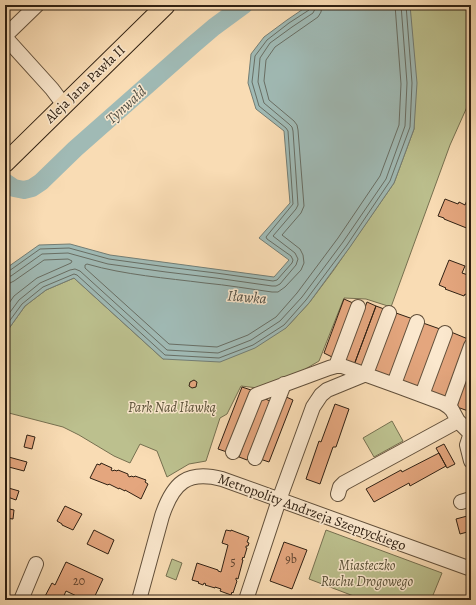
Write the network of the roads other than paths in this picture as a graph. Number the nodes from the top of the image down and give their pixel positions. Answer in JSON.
{"nodes":[{"id":1,"x":37,"y":5,"type":"edge"},
{"id":2,"x":166,"y":5,"type":"edge"},
{"id":3,"x":5,"y":37,"type":"edge"},
{"id":4,"x":64,"y":105,"type":"junction"},
{"id":5,"x":5,"y":163,"type":"edge"},
{"id":6,"x":358,"y":307,"type":"dead end"},
{"id":7,"x":389,"y":313,"type":"dead end"},
{"id":8,"x":417,"y":322,"type":"dead end"},
{"id":9,"x":445,"y":333,"type":"dead end"},
{"id":10,"x":471,"y":346,"type":"edge"},
{"id":11,"x":336,"y":366,"type":"junction"},
{"id":12,"x":366,"y":374,"type":"junction"},
{"id":13,"x":284,"y":384,"type":"junction"},
{"id":14,"x":394,"y":384,"type":"junction"},
{"id":15,"x":422,"y":395,"type":"junction"},
{"id":16,"x":449,"y":406,"type":"junction"},
{"id":17,"x":458,"y":421,"type":"junction"},
{"id":18,"x":471,"y":433,"type":"edge"},
{"id":19,"x":233,"y":452,"type":"dead end"},
{"id":20,"x":255,"y":458,"type":"dead end"},
{"id":21,"x":471,"y":460,"type":"edge"},
{"id":22,"x":338,"y":494,"type":"dead end"},
{"id":23,"x":279,"y":500,"type":"junction"},
{"id":24,"x":36,"y":564,"type":"dead end"},
{"id":25,"x":471,"y":569,"type":"edge"},
{"id":26,"x":250,"y":599,"type":"edge"},
{"id":27,"x":21,"y":600,"type":"edge"},
{"id":28,"x":139,"y":600,"type":"edge"}],
"edges":[{"from":1,"to":3,"type":"street"},
{"from":2,"to":4,"type":"main road","name":"Aleja Jana Pawła II"},
{"from":3,"to":4,"type":"street"},
{"from":4,"to":5,"type":"main road","name":"Aleja Jana Pawła II"},
{"from":6,"to":11,"type":"street"},
{"from":7,"to":12,"type":"street"},
{"from":8,"to":14,"type":"street"},
{"from":9,"to":15,"type":"street"},
{"from":10,"to":16,"type":"street"},
{"from":11,"to":12,"type":"street"},
{"from":11,"to":13,"type":"street"},
{"from":12,"to":14,"type":"street"},
{"from":12,"to":23,"type":"street"},
{"from":13,"to":19,"type":"street"},
{"from":13,"to":20,"type":"street"},
{"from":14,"to":15,"type":"street"},
{"from":15,"to":16,"type":"street"},
{"from":16,"to":17,"type":"street"},
{"from":17,"to":18,"type":"street"},
{"from":17,"to":22,"type":"street"},
{"from":18,"to":21,"type":"street"},
{"from":23,"to":25,"type":"street","name":"Metropolity Andrzeja Szeptyckiego"},
{"from":23,"to":26,"type":"street"},
{"from":23,"to":28,"type":"street","name":"Metropolity Andrzeja Szeptyckiego"},
{"from":24,"to":27,"type":"street"}]}
